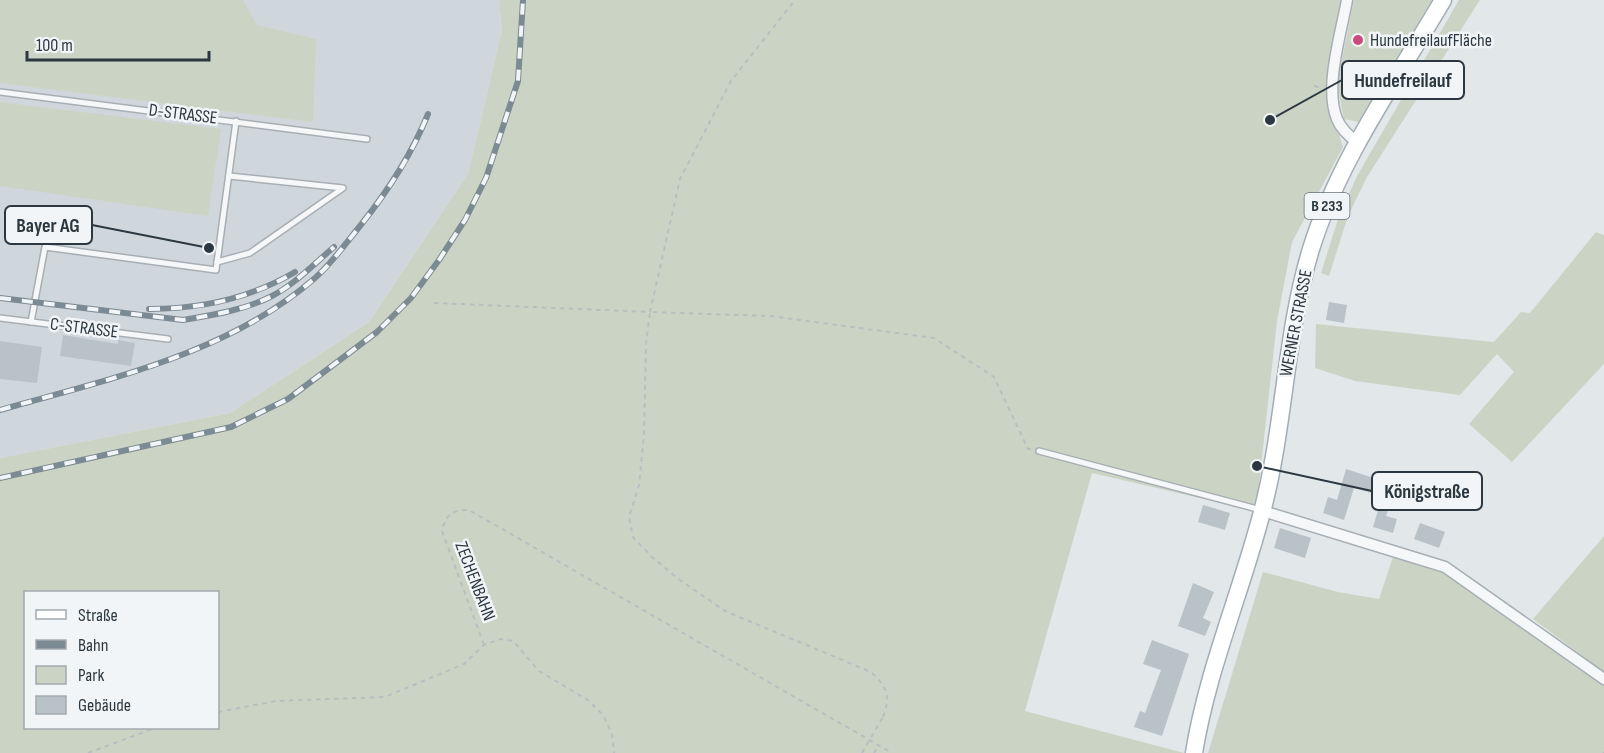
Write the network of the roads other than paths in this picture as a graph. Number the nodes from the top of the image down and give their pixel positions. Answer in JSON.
{"nodes":[{"id":1,"x":1347,"y":0,"type":"edge"},
{"id":2,"x":1443,"y":0,"type":"edge"},
{"id":3,"x":0,"y":92,"type":"edge"},
{"id":4,"x":236,"y":121,"type":"junction"},
{"id":5,"x":367,"y":139,"type":"dead end"},
{"id":6,"x":1358,"y":143,"type":"junction"},
{"id":7,"x":229,"y":176,"type":"junction"},
{"id":8,"x":218,"y":262,"type":"junction"},
{"id":9,"x":0,"y":318,"type":"edge"},
{"id":10,"x":31,"y":322,"type":"junction"},
{"id":11,"x":168,"y":339,"type":"dead end"},
{"id":12,"x":1039,"y":451,"type":"road end"},
{"id":13,"x":1263,"y":511,"type":"junction"},
{"id":14,"x":1604,"y":679,"type":"edge"},
{"id":15,"x":1194,"y":753,"type":"edge"}],
"edges":[{"from":1,"to":6,"type":"street"},
{"from":2,"to":6,"type":"main road","name":"WERNER STRASSE","number":"B 233"},
{"from":3,"to":4,"type":"lane","name":"D-STRASSE"},
{"from":4,"to":5,"type":"lane","name":"D-STRASSE"},
{"from":4,"to":7,"type":"lane"},
{"from":6,"to":13,"type":"main road","name":"WERNER STRASSE","number":"B 233"},
{"from":7,"to":8,"type":"lane"},
{"from":7,"to":8,"type":"lane"},
{"from":8,"to":10,"type":"lane"},
{"from":9,"to":10,"type":"lane","name":"C-STRASSE"},
{"from":10,"to":11,"type":"lane","name":"C-STRASSE"},
{"from":12,"to":13,"type":"lane"},
{"from":13,"to":14,"type":"street"},
{"from":13,"to":15,"type":"main road","name":"WERNER STRASSE","number":"B 233"}]}
